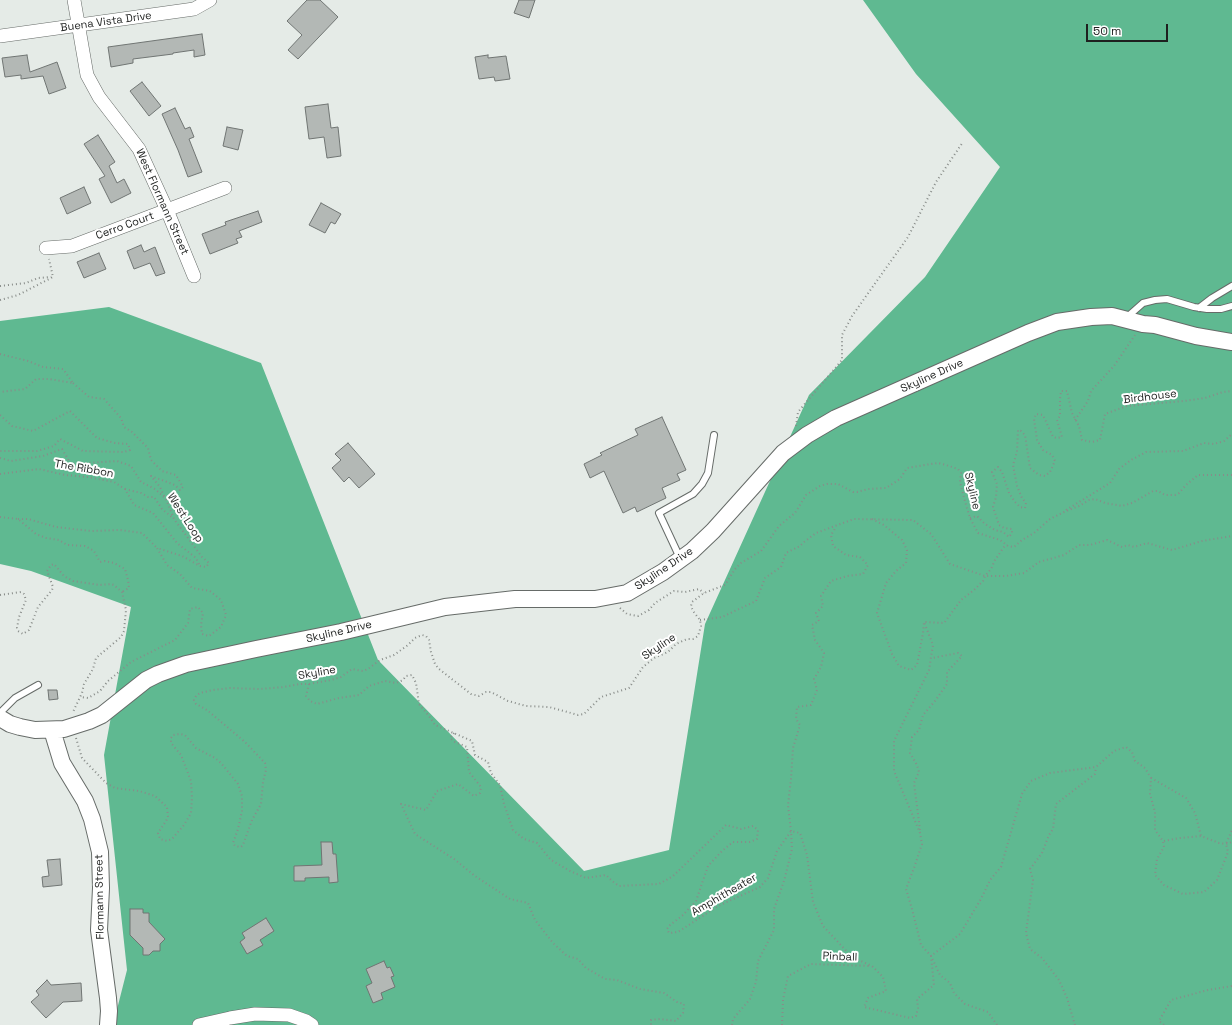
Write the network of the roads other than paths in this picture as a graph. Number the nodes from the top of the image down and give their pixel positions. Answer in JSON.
{"nodes":[{"id":1,"x":74,"y":0,"type":"edge"},
{"id":2,"x":210,"y":0,"type":"edge"},
{"id":3,"x":78,"y":26,"type":"junction"},
{"id":4,"x":0,"y":36,"type":"edge"},
{"id":5,"x":225,"y":188,"type":"dead end"},
{"id":6,"x":167,"y":210,"type":"junction"},
{"id":7,"x":46,"y":248,"type":"road end"},
{"id":8,"x":194,"y":276,"type":"dead end"},
{"id":9,"x":1232,"y":286,"type":"edge"},
{"id":10,"x":1232,"y":306,"type":"edge"},
{"id":11,"x":1199,"y":308,"type":"junction"},
{"id":12,"x":1125,"y":319,"type":"junction"},
{"id":13,"x":1232,"y":342,"type":"edge"},
{"id":14,"x":714,"y":435,"type":"dead end"},
{"id":15,"x":681,"y":560,"type":"junction"},
{"id":16,"x":38,"y":685,"type":"dead end"},
{"id":17,"x":0,"y":713,"type":"edge"},
{"id":18,"x":0,"y":718,"type":"edge"},
{"id":19,"x":52,"y":730,"type":"junction"},
{"id":20,"x":109,"y":1025,"type":"edge"},
{"id":21,"x":199,"y":1025,"type":"edge"},
{"id":22,"x":312,"y":1025,"type":"edge"}],
"edges":[{"from":1,"to":3,"type":"street","name":"West Flormann Street"},
{"from":2,"to":3,"type":"street","name":"Buena Vista Drive"},
{"from":3,"to":4,"type":"street","name":"Buena Vista Drive"},
{"from":3,"to":6,"type":"street","name":"West Flormann Street"},
{"from":5,"to":6,"type":"street","name":"Cerro Court"},
{"from":6,"to":7,"type":"street","name":"Cerro Court"},
{"from":6,"to":8,"type":"street","name":"West Flormann Street"},
{"from":9,"to":11,"type":"lane"},
{"from":10,"to":11,"type":"lane"},
{"from":11,"to":12,"type":"lane"},
{"from":12,"to":13,"type":"street","name":"Skyline Drive"},
{"from":12,"to":15,"type":"street","name":"Skyline Drive"},
{"from":14,"to":15,"type":"lane"},
{"from":15,"to":19,"type":"street","name":"Skyline Drive"},
{"from":16,"to":17,"type":"lane"},
{"from":18,"to":19,"type":"street","name":"Skyline Drive"},
{"from":19,"to":20,"type":"street","name":"Flormann Street"},
{"from":21,"to":22,"type":"street"}]}
